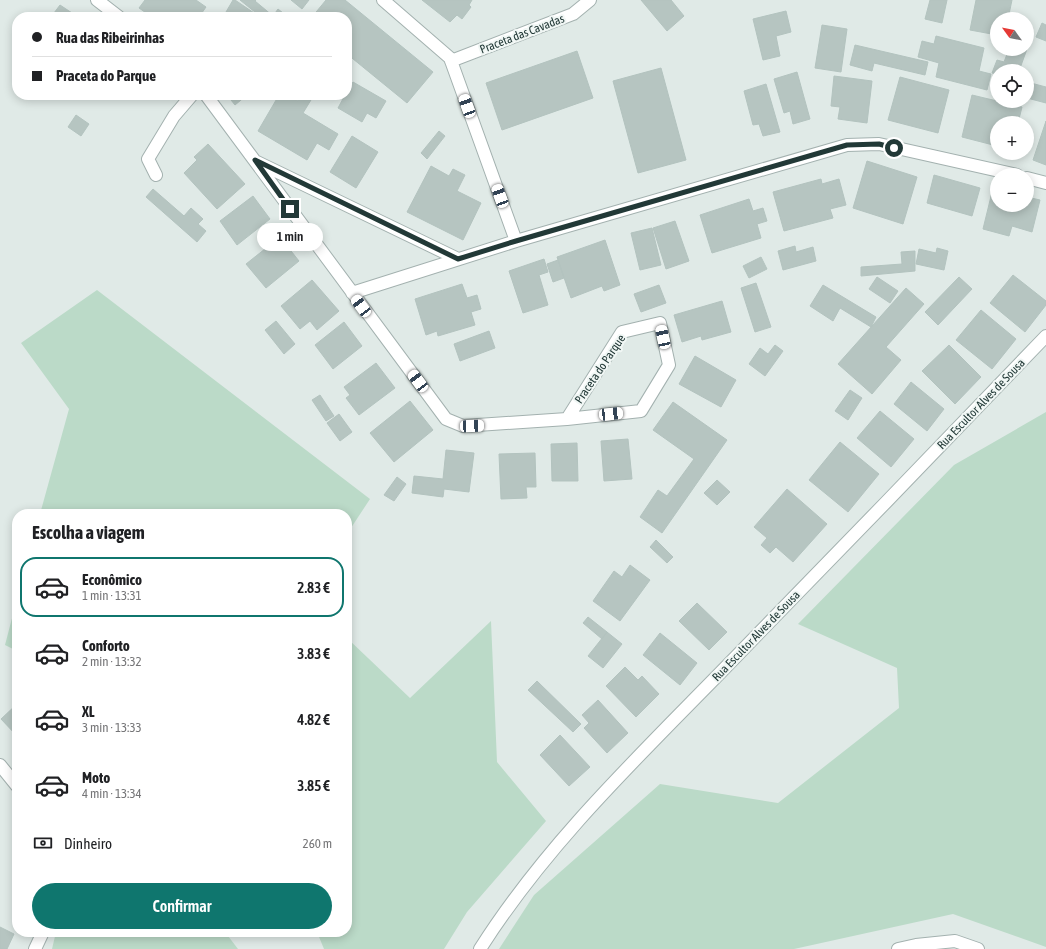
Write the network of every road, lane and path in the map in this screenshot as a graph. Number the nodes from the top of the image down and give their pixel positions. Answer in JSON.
{"nodes":[{"id":1,"x":96,"y":0,"type":"edge"},
{"id":2,"x":383,"y":0,"type":"edge"},
{"id":3,"x":590,"y":0,"type":"edge"},
{"id":4,"x":112,"y":12,"type":"edge"},
{"id":5,"x":451,"y":61,"type":"junction"},
{"id":6,"x":188,"y":100,"type":"edge"},
{"id":7,"x":210,"y":100,"type":"edge"},
{"id":8,"x":255,"y":160,"type":"junction"},
{"id":9,"x":990,"y":169,"type":"edge"},
{"id":10,"x":156,"y":174,"type":"dead end"},
{"id":11,"x":1034,"y":180,"type":"edge"},
{"id":12,"x":1046,"y":183,"type":"edge"},
{"id":13,"x":516,"y":241,"type":"junction"},
{"id":14,"x":458,"y":259,"type":"junction"},
{"id":15,"x":352,"y":293,"type":"junction"},
{"id":16,"x":1046,"y":336,"type":"edge"},
{"id":17,"x":567,"y":419,"type":"junction"},
{"id":18,"x":0,"y":765,"type":"edge"},
{"id":19,"x":12,"y":780,"type":"edge"},
{"id":20,"x":41,"y":937,"type":"edge"},
{"id":21,"x":35,"y":949,"type":"edge"},
{"id":22,"x":480,"y":949,"type":"edge"},
{"id":23,"x":898,"y":949,"type":"edge"},
{"id":24,"x":978,"y":949,"type":"edge"}],
"edges":[{"from":1,"to":4,"type":"street"},
{"from":2,"to":5,"type":"street"},
{"from":3,"to":5,"type":"street","name":"Praceta das Cavadas"},
{"from":5,"to":13,"type":"street"},
{"from":6,"to":10,"type":"street"},
{"from":7,"to":8,"type":"street","name":"Praceta do Parque"},
{"from":8,"to":14,"type":"street"},
{"from":8,"to":15,"type":"street","name":"Praceta do Parque"},
{"from":9,"to":13,"type":"street"},
{"from":11,"to":12,"type":"street"},
{"from":13,"to":14,"type":"street"},
{"from":14,"to":15,"type":"street"},
{"from":15,"to":17,"type":"street","name":"Praceta do Parque"},
{"from":16,"to":22,"type":"street","name":"Rua Escultor Alves de Sousa"},
{"from":17,"to":17,"type":"street","name":"Praceta do Parque"},
{"from":18,"to":19,"type":"street"},
{"from":20,"to":21,"type":"street"},
{"from":23,"to":24,"type":"street"}]}
